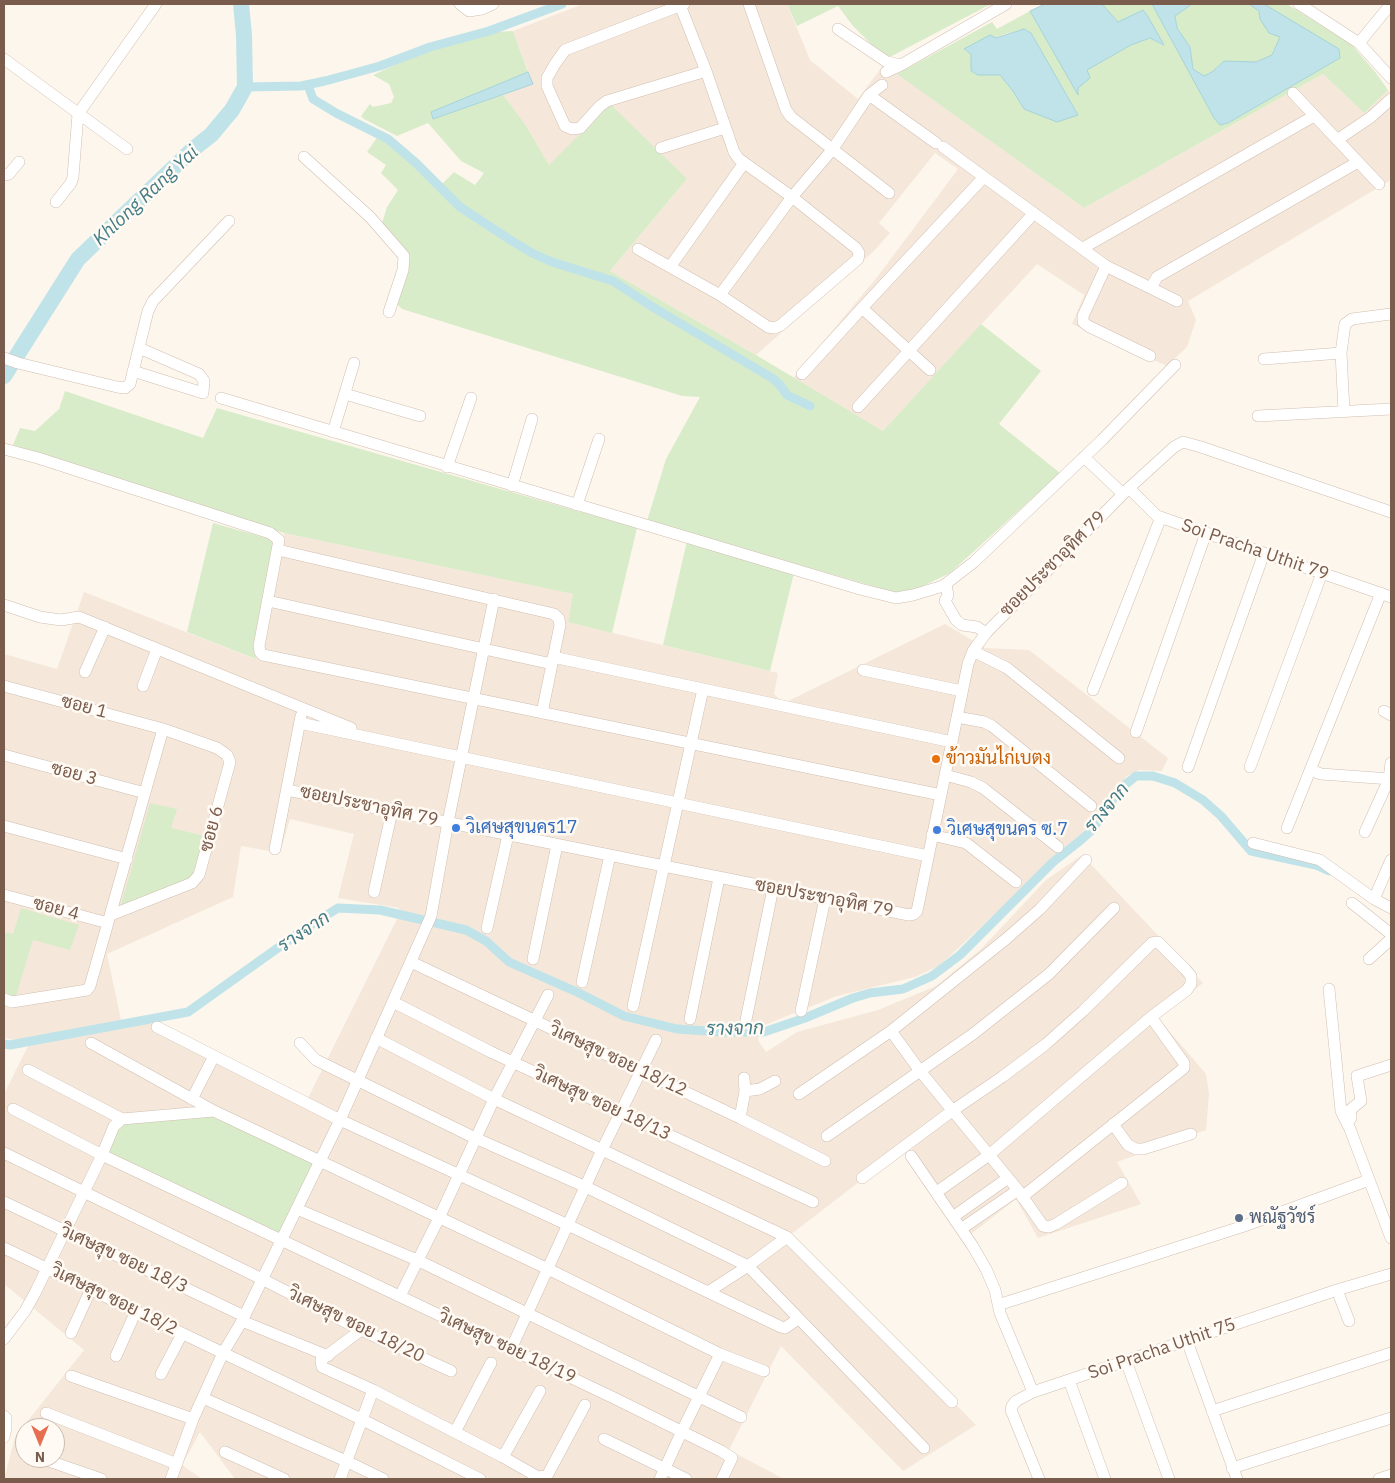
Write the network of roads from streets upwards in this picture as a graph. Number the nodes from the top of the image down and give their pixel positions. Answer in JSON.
{"nodes":[{"id":1,"x":156,"y":4,"type":"edge"},
{"id":2,"x":460,"y":4,"type":"edge"},
{"id":3,"x":494,"y":4,"type":"edge"},
{"id":4,"x":682,"y":4,"type":"edge"},
{"id":5,"x":749,"y":4,"type":"edge"},
{"id":6,"x":1006,"y":4,"type":"edge"},
{"id":7,"x":1299,"y":4,"type":"edge"},
{"id":8,"x":1391,"y":4,"type":"edge"},
{"id":9,"x":838,"y":29,"type":"dead end"},
{"id":10,"x":1359,"y":43,"type":"junction"},
{"id":11,"x":4,"y":59,"type":"edge"},
{"id":12,"x":901,"y":66,"type":"junction"},
{"id":13,"x":706,"y":71,"type":"junction"},
{"id":14,"x":888,"y":74,"type":"dead end"},
{"id":15,"x":1391,"y":78,"type":"edge"},
{"id":16,"x":1293,"y":93,"type":"dead end"},
{"id":17,"x":1391,"y":100,"type":"edge"},
{"id":18,"x":78,"y":114,"type":"junction"},
{"id":19,"x":1314,"y":116,"type":"junction"},
{"id":20,"x":725,"y":128,"type":"junction"},
{"id":21,"x":1337,"y":140,"type":"junction"},
{"id":22,"x":661,"y":148,"type":"dead end"},
{"id":23,"x":127,"y":149,"type":"dead end"},
{"id":24,"x":832,"y":150,"type":"junction"},
{"id":25,"x":304,"y":157,"type":"dead end"},
{"id":26,"x":19,"y":162,"type":"dead end"},
{"id":27,"x":1358,"y":162,"type":"junction"},
{"id":28,"x":744,"y":163,"type":"junction"},
{"id":29,"x":4,"y":175,"type":"edge"},
{"id":30,"x":984,"y":177,"type":"junction"},
{"id":31,"x":1379,"y":184,"type":"dead end"},
{"id":32,"x":889,"y":193,"type":"dead end"},
{"id":33,"x":792,"y":197,"type":"junction"},
{"id":34,"x":56,"y":202,"type":"dead end"},
{"id":35,"x":1034,"y":213,"type":"junction"},
{"id":36,"x":229,"y":222,"type":"dead end"},
{"id":37,"x":1083,"y":248,"type":"junction"},
{"id":38,"x":638,"y":249,"type":"dead end"},
{"id":39,"x":1106,"y":266,"type":"junction"},
{"id":40,"x":670,"y":267,"type":"junction"},
{"id":41,"x":1151,"y":288,"type":"junction"},
{"id":42,"x":720,"y":295,"type":"junction"},
{"id":43,"x":1177,"y":302,"type":"dead end"},
{"id":44,"x":862,"y":308,"type":"junction"},
{"id":45,"x":389,"y":312,"type":"dead end"},
{"id":46,"x":1391,"y":314,"type":"edge"},
{"id":47,"x":139,"y":348,"type":"junction"},
{"id":48,"x":908,"y":351,"type":"junction"},
{"id":49,"x":1341,"y":353,"type":"junction"},
{"id":50,"x":1150,"y":356,"type":"dead end"},
{"id":51,"x":4,"y":358,"type":"edge"},
{"id":52,"x":1264,"y":359,"type":"dead end"},
{"id":53,"x":354,"y":363,"type":"dead end"},
{"id":54,"x":1175,"y":365,"type":"dead end"},
{"id":55,"x":930,"y":370,"type":"dead end"},
{"id":56,"x":133,"y":371,"type":"junction"},
{"id":57,"x":802,"y":374,"type":"dead end"},
{"id":58,"x":345,"y":394,"type":"junction"},
{"id":59,"x":221,"y":398,"type":"dead end"},
{"id":60,"x":471,"y":398,"type":"dead end"},
{"id":61,"x":858,"y":407,"type":"dead end"},
{"id":62,"x":1391,"y":409,"type":"edge"},
{"id":63,"x":1344,"y":411,"type":"junction"},
{"id":64,"x":420,"y":416,"type":"dead end"},
{"id":65,"x":1258,"y":416,"type":"dead end"},
{"id":66,"x":532,"y":419,"type":"dead end"},
{"id":67,"x":333,"y":432,"type":"junction"},
{"id":68,"x":599,"y":439,"type":"dead end"},
{"id":69,"x":4,"y":449,"type":"edge"},
{"id":70,"x":1084,"y":457,"type":"junction"},
{"id":71,"x":447,"y":467,"type":"junction"},
{"id":72,"x":512,"y":486,"type":"junction"},
{"id":73,"x":1126,"y":491,"type":"junction"},
{"id":74,"x":577,"y":505,"type":"junction"},
{"id":75,"x":1391,"y":512,"type":"edge"},
{"id":76,"x":1160,"y":517,"type":"junction"},
{"id":77,"x":1206,"y":533,"type":"junction"},
{"id":78,"x":278,"y":550,"type":"junction"},
{"id":79,"x":1264,"y":553,"type":"junction"},
{"id":80,"x":1322,"y":573,"type":"junction"},
{"id":81,"x":940,"y":587,"type":"junction"},
{"id":82,"x":1386,"y":595,"type":"edge"},
{"id":83,"x":494,"y":599,"type":"junction"},
{"id":84,"x":268,"y":601,"type":"junction"},
{"id":85,"x":4,"y":605,"type":"edge"},
{"id":86,"x":104,"y":627,"type":"junction"},
{"id":87,"x":986,"y":633,"type":"junction"},
{"id":88,"x":157,"y":649,"type":"junction"},
{"id":89,"x":483,"y":649,"type":"junction"},
{"id":90,"x":973,"y":651,"type":"junction"},
{"id":91,"x":553,"y":661,"type":"junction"},
{"id":92,"x":863,"y":670,"type":"dead end"},
{"id":93,"x":85,"y":672,"type":"dead end"},
{"id":94,"x":4,"y":686,"type":"edge"},
{"id":95,"x":143,"y":686,"type":"dead end"},
{"id":96,"x":703,"y":689,"type":"junction"},
{"id":97,"x":1093,"y":690,"type":"dead end"},
{"id":98,"x":962,"y":691,"type":"junction"},
{"id":99,"x":473,"y":698,"type":"junction"},
{"id":100,"x":303,"y":709,"type":"junction"},
{"id":101,"x":542,"y":712,"type":"junction"},
{"id":102,"x":957,"y":717,"type":"junction"},
{"id":103,"x":300,"y":723,"type":"junction"},
{"id":104,"x":164,"y":728,"type":"junction"},
{"id":105,"x":1136,"y":732,"type":"dead end"},
{"id":106,"x":378,"y":740,"type":"junction"},
{"id":107,"x":952,"y":742,"type":"junction"},
{"id":108,"x":690,"y":743,"type":"junction"},
{"id":109,"x":4,"y":755,"type":"edge"},
{"id":110,"x":461,"y":757,"type":"junction"},
{"id":111,"x":1119,"y":758,"type":"dead end"},
{"id":112,"x":1391,"y":763,"type":"edge"},
{"id":113,"x":1250,"y":767,"type":"dead end"},
{"id":114,"x":1188,"y":768,"type":"dead end"},
{"id":115,"x":1310,"y":770,"type":"junction"},
{"id":116,"x":945,"y":775,"type":"junction"},
{"id":117,"x":1390,"y":779,"type":"edge"},
{"id":118,"x":287,"y":790,"type":"junction"},
{"id":119,"x":145,"y":793,"type":"junction"},
{"id":120,"x":941,"y":795,"type":"junction"},
{"id":121,"x":677,"y":803,"type":"junction"},
{"id":122,"x":1091,"y":806,"type":"dead end"},
{"id":123,"x":392,"y":811,"type":"junction"},
{"id":124,"x":448,"y":822,"type":"junction"},
{"id":125,"x":4,"y":826,"type":"edge"},
{"id":126,"x":1286,"y":828,"type":"dead end"},
{"id":127,"x":1365,"y":832,"type":"dead end"},
{"id":128,"x":508,"y":835,"type":"junction"},
{"id":129,"x":932,"y":835,"type":"junction"},
{"id":130,"x":1253,"y":843,"type":"dead end"},
{"id":131,"x":557,"y":845,"type":"junction"},
{"id":132,"x":1058,"y":847,"type":"dead end"},
{"id":133,"x":275,"y":849,"type":"dead end"},
{"id":134,"x":610,"y":855,"type":"junction"},
{"id":135,"x":928,"y":856,"type":"junction"},
{"id":136,"x":126,"y":859,"type":"junction"},
{"id":137,"x":1086,"y":860,"type":"dead end"},
{"id":138,"x":1391,"y":860,"type":"edge"},
{"id":139,"x":663,"y":866,"type":"junction"},
{"id":140,"x":719,"y":878,"type":"junction"},
{"id":141,"x":1016,"y":882,"type":"dead end"},
{"id":142,"x":773,"y":888,"type":"junction"},
{"id":143,"x":374,"y":892,"type":"dead end"},
{"id":144,"x":4,"y":895,"type":"edge"},
{"id":145,"x":825,"y":898,"type":"junction"},
{"id":146,"x":1374,"y":899,"type":"junction"},
{"id":147,"x":1352,"y":902,"type":"dead end"},
{"id":148,"x":1114,"y":908,"type":"dead end"},
{"id":149,"x":1391,"y":908,"type":"edge"},
{"id":150,"x":110,"y":919,"type":"junction"},
{"id":151,"x":487,"y":928,"type":"dead end"},
{"id":152,"x":1391,"y":934,"type":"edge"},
{"id":153,"x":1391,"y":938,"type":"edge"},
{"id":154,"x":534,"y":958,"type":"dead end"},
{"id":155,"x":1369,"y":959,"type":"dead end"},
{"id":156,"x":411,"y":962,"type":"junction"},
{"id":157,"x":582,"y":982,"type":"dead end"},
{"id":158,"x":1329,"y":989,"type":"dead end"},
{"id":159,"x":548,"y":994,"type":"dead end"},
{"id":160,"x":4,"y":1000,"type":"edge"},
{"id":161,"x":393,"y":1002,"type":"junction"},
{"id":162,"x":633,"y":1006,"type":"dead end"},
{"id":163,"x":801,"y":1012,"type":"dead end"},
{"id":164,"x":1151,"y":1017,"type":"junction"},
{"id":165,"x":690,"y":1019,"type":"dead end"},
{"id":166,"x":746,"y":1020,"type":"dead end"},
{"id":167,"x":535,"y":1021,"type":"junction"},
{"id":168,"x":157,"y":1027,"type":"dead end"},
{"id":169,"x":891,"y":1031,"type":"junction"},
{"id":170,"x":376,"y":1038,"type":"junction"},
{"id":171,"x":656,"y":1040,"type":"dead end"},
{"id":172,"x":91,"y":1043,"type":"dead end"},
{"id":173,"x":300,"y":1043,"type":"dead end"},
{"id":174,"x":214,"y":1056,"type":"junction"},
{"id":175,"x":514,"y":1062,"type":"junction"},
{"id":176,"x":1391,"y":1065,"type":"edge"},
{"id":177,"x":28,"y":1070,"type":"dead end"},
{"id":178,"x":641,"y":1071,"type":"junction"},
{"id":179,"x":920,"y":1071,"type":"junction"},
{"id":180,"x":744,"y":1078,"type":"dead end"},
{"id":181,"x":357,"y":1080,"type":"junction"},
{"id":182,"x":775,"y":1081,"type":"dead end"},
{"id":183,"x":745,"y":1091,"type":"junction"},
{"id":184,"x":799,"y":1094,"type":"dead end"},
{"id":185,"x":192,"y":1098,"type":"junction"},
{"id":186,"x":494,"y":1099,"type":"junction"},
{"id":187,"x":13,"y":1109,"type":"dead end"},
{"id":188,"x":214,"y":1110,"type":"junction"},
{"id":189,"x":952,"y":1111,"type":"junction"},
{"id":190,"x":621,"y":1113,"type":"junction"},
{"id":191,"x":740,"y":1118,"type":"junction"},
{"id":192,"x":122,"y":1119,"type":"junction"},
{"id":193,"x":340,"y":1120,"type":"junction"},
{"id":194,"x":1347,"y":1122,"type":"junction"},
{"id":195,"x":1113,"y":1124,"type":"junction"},
{"id":196,"x":1191,"y":1134,"type":"dead end"},
{"id":197,"x":827,"y":1136,"type":"dead end"},
{"id":198,"x":475,"y":1138,"type":"junction"},
{"id":199,"x":602,"y":1150,"type":"junction"},
{"id":200,"x":4,"y":1153,"type":"edge"},
{"id":201,"x":989,"y":1154,"type":"junction"},
{"id":202,"x":102,"y":1155,"type":"junction"},
{"id":203,"x":911,"y":1156,"type":"dead end"},
{"id":204,"x":320,"y":1161,"type":"junction"},
{"id":205,"x":825,"y":1161,"type":"dead end"},
{"id":206,"x":459,"y":1174,"type":"junction"},
{"id":207,"x":862,"y":1178,"type":"dead end"},
{"id":208,"x":1008,"y":1178,"type":"junction"},
{"id":209,"x":1369,"y":1180,"type":"junction"},
{"id":210,"x":1122,"y":1183,"type":"dead end"},
{"id":211,"x":586,"y":1187,"type":"junction"},
{"id":212,"x":941,"y":1189,"type":"dead end"},
{"id":213,"x":84,"y":1192,"type":"junction"},
{"id":214,"x":1020,"y":1193,"type":"junction"},
{"id":215,"x":4,"y":1202,"type":"edge"},
{"id":216,"x":813,"y":1202,"type":"dead end"},
{"id":217,"x":297,"y":1209,"type":"junction"},
{"id":218,"x":953,"y":1217,"type":"junction"},
{"id":219,"x":439,"y":1218,"type":"junction"},
{"id":220,"x":568,"y":1225,"type":"junction"},
{"id":221,"x":962,"y":1229,"type":"junction"},
{"id":222,"x":65,"y":1231,"type":"junction"},
{"id":223,"x":787,"y":1238,"type":"junction"},
{"id":224,"x":1391,"y":1238,"type":"edge"},
{"id":225,"x":281,"y":1241,"type":"junction"},
{"id":226,"x":4,"y":1248,"type":"edge"},
{"id":227,"x":417,"y":1260,"type":"junction"},
{"id":228,"x":748,"y":1266,"type":"junction"},
{"id":229,"x":47,"y":1268,"type":"junction"},
{"id":230,"x":548,"y":1269,"type":"junction"},
{"id":231,"x":1391,"y":1274,"type":"edge"},
{"id":232,"x":262,"y":1279,"type":"junction"},
{"id":233,"x":91,"y":1289,"type":"junction"},
{"id":234,"x":1337,"y":1290,"type":"junction"},
{"id":235,"x":708,"y":1292,"type":"junction"},
{"id":236,"x":400,"y":1296,"type":"junction"},
{"id":237,"x":998,"y":1305,"type":"junction"},
{"id":238,"x":136,"y":1311,"type":"junction"},
{"id":239,"x":528,"y":1314,"type":"junction"},
{"id":240,"x":243,"y":1318,"type":"junction"},
{"id":241,"x":798,"y":1319,"type":"junction"},
{"id":242,"x":1349,"y":1321,"type":"dead end"},
{"id":243,"x":360,"y":1330,"type":"junction"},
{"id":244,"x":71,"y":1334,"type":"dead end"},
{"id":245,"x":182,"y":1334,"type":"junction"},
{"id":246,"x":4,"y":1339,"type":"edge"},
{"id":247,"x":1187,"y":1341,"type":"junction"},
{"id":248,"x":511,"y":1349,"type":"junction"},
{"id":249,"x":1391,"y":1353,"type":"edge"},
{"id":250,"x":223,"y":1354,"type":"junction"},
{"id":251,"x":720,"y":1354,"type":"junction"},
{"id":252,"x":116,"y":1356,"type":"dead end"},
{"id":253,"x":328,"y":1356,"type":"junction"},
{"id":254,"x":1126,"y":1361,"type":"junction"},
{"id":255,"x":491,"y":1363,"type":"dead end"},
{"id":256,"x":451,"y":1371,"type":"dead end"},
{"id":257,"x":764,"y":1371,"type":"dead end"},
{"id":258,"x":162,"y":1374,"type":"dead end"},
{"id":259,"x":72,"y":1376,"type":"dead end"},
{"id":260,"x":1069,"y":1380,"type":"junction"},
{"id":261,"x":373,"y":1390,"type":"junction"},
{"id":262,"x":540,"y":1391,"type":"dead end"},
{"id":263,"x":1034,"y":1392,"type":"junction"},
{"id":264,"x":203,"y":1398,"type":"junction"},
{"id":265,"x":699,"y":1398,"type":"junction"},
{"id":266,"x":952,"y":1402,"type":"dead end"},
{"id":267,"x":585,"y":1406,"type":"dead end"},
{"id":268,"x":1212,"y":1411,"type":"junction"},
{"id":269,"x":46,"y":1413,"type":"dead end"},
{"id":270,"x":4,"y":1416,"type":"edge"},
{"id":271,"x":740,"y":1417,"type":"dead end"},
{"id":272,"x":1391,"y":1418,"type":"edge"},
{"id":273,"x":193,"y":1419,"type":"junction"},
{"id":274,"x":363,"y":1420,"type":"junction"},
{"id":275,"x":682,"y":1431,"type":"junction"},
{"id":276,"x":455,"y":1432,"type":"junction"},
{"id":277,"x":4,"y":1437,"type":"edge"},
{"id":278,"x":604,"y":1439,"type":"dead end"},
{"id":279,"x":924,"y":1448,"type":"dead end"},
{"id":280,"x":225,"y":1452,"type":"dead end"},
{"id":281,"x":503,"y":1457,"type":"junction"},
{"id":282,"x":346,"y":1461,"type":"junction"},
{"id":283,"x":177,"y":1464,"type":"junction"},
{"id":284,"x":65,"y":1467,"type":"edge"},
{"id":285,"x":1232,"y":1468,"type":"junction"},
{"id":286,"x":663,"y":1474,"type":"edge"},
{"id":287,"x":1391,"y":1475,"type":"edge"},
{"id":288,"x":727,"y":1478,"type":"edge"},
{"id":289,"x":101,"y":1479,"type":"edge"},
{"id":290,"x":172,"y":1479,"type":"edge"},
{"id":291,"x":284,"y":1479,"type":"edge"},
{"id":292,"x":340,"y":1479,"type":"edge"},
{"id":293,"x":383,"y":1479,"type":"edge"},
{"id":294,"x":480,"y":1479,"type":"edge"},
{"id":295,"x":686,"y":1479,"type":"edge"},
{"id":296,"x":1040,"y":1479,"type":"edge"},
{"id":297,"x":1105,"y":1479,"type":"edge"},
{"id":298,"x":1169,"y":1479,"type":"edge"},
{"id":299,"x":1236,"y":1479,"type":"edge"},
{"id":300,"x":1379,"y":1479,"type":"edge"}],
"edges":[{"from":1,"to":18,"type":"street"},
{"from":2,"to":3,"type":"street"},
{"from":4,"to":13,"type":"street"},
{"from":4,"to":13,"type":"street"},
{"from":5,"to":24,"type":"street"},
{"from":6,"to":12,"type":"street"},
{"from":7,"to":10,"type":"street"},
{"from":8,"to":10,"type":"street"},
{"from":9,"to":12,"type":"street"},
{"from":10,"to":15,"type":"street"},
{"from":11,"to":18,"type":"street"},
{"from":12,"to":14,"type":"street"},
{"from":13,"to":20,"type":"street"},
{"from":16,"to":19,"type":"street"},
{"from":17,"to":21,"type":"street"},
{"from":18,"to":23,"type":"street"},
{"from":18,"to":34,"type":"street"},
{"from":19,"to":21,"type":"street"},
{"from":19,"to":37,"type":"street"},
{"from":20,"to":22,"type":"street"},
{"from":20,"to":28,"type":"street"},
{"from":21,"to":27,"type":"street"},
{"from":24,"to":30,"type":"street"},
{"from":24,"to":32,"type":"street"},
{"from":24,"to":33,"type":"street"},
{"from":25,"to":45,"type":"street"},
{"from":26,"to":29,"type":"street"},
{"from":27,"to":31,"type":"street"},
{"from":27,"to":41,"type":"street"},
{"from":28,"to":33,"type":"street"},
{"from":28,"to":40,"type":"street"},
{"from":30,"to":35,"type":"street"},
{"from":30,"to":44,"type":"street"},
{"from":33,"to":42,"type":"street"},
{"from":33,"to":42,"type":"street"},
{"from":35,"to":37,"type":"street"},
{"from":35,"to":48,"type":"street"},
{"from":36,"to":47,"type":"street"},
{"from":37,"to":39,"type":"street"},
{"from":38,"to":40,"type":"street"},
{"from":39,"to":41,"type":"street"},
{"from":39,"to":50,"type":"street"},
{"from":40,"to":42,"type":"street"},
{"from":41,"to":43,"type":"street"},
{"from":44,"to":48,"type":"street"},
{"from":44,"to":57,"type":"street"},
{"from":46,"to":49,"type":"street"},
{"from":47,"to":56,"type":"street"},
{"from":47,"to":56,"type":"street"},
{"from":48,"to":55,"type":"street"},
{"from":48,"to":61,"type":"street"},
{"from":49,"to":52,"type":"street"},
{"from":49,"to":63,"type":"street"},
{"from":51,"to":56,"type":"street"},
{"from":53,"to":58,"type":"street"},
{"from":54,"to":70,"type":"street"},
{"from":58,"to":64,"type":"street"},
{"from":58,"to":67,"type":"street"},
{"from":59,"to":67,"type":"street"},
{"from":60,"to":71,"type":"street"},
{"from":62,"to":63,"type":"street"},
{"from":63,"to":65,"type":"street"},
{"from":66,"to":72,"type":"street"},
{"from":67,"to":71,"type":"street"},
{"from":68,"to":74,"type":"street"},
{"from":69,"to":78,"type":"street"},
{"from":70,"to":73,"type":"street","name":"Soi Pracha Uthit 79"},
{"from":70,"to":81,"type":"street"},
{"from":71,"to":72,"type":"street"},
{"from":72,"to":74,"type":"street"},
{"from":73,"to":75,"type":"street","name":"ซอยประชาอุทิศ 79"},
{"from":73,"to":76,"type":"street","name":"Soi Pracha Uthit 79"},
{"from":73,"to":87,"type":"street","name":"ซอยประชาอุทิศ 79"},
{"from":74,"to":81,"type":"street"},
{"from":76,"to":77,"type":"street","name":"Soi Pracha Uthit 79"},
{"from":76,"to":97,"type":"street"},
{"from":77,"to":79,"type":"street","name":"Soi Pracha Uthit 79"},
{"from":77,"to":105,"type":"street"},
{"from":78,"to":83,"type":"street"},
{"from":78,"to":84,"type":"street"},
{"from":79,"to":80,"type":"street","name":"Soi Pracha Uthit 79"},
{"from":79,"to":114,"type":"street"},
{"from":80,"to":82,"type":"street","name":"Soi Pracha Uthit 79"},
{"from":80,"to":113,"type":"street"},
{"from":81,"to":87,"type":"street"},
{"from":82,"to":115,"type":"street"},
{"from":83,"to":89,"type":"street"},
{"from":83,"to":91,"type":"street"},
{"from":84,"to":89,"type":"street"},
{"from":84,"to":99,"type":"street"},
{"from":85,"to":86,"type":"street"},
{"from":86,"to":88,"type":"street"},
{"from":86,"to":93,"type":"street"},
{"from":87,"to":90,"type":"street","name":"ซอยประชาอุทิศ 79"},
{"from":88,"to":95,"type":"street"},
{"from":88,"to":100,"type":"street"},
{"from":89,"to":91,"type":"street"},
{"from":89,"to":99,"type":"street"},
{"from":90,"to":98,"type":"street","name":"ซอยประชาอุทิศ 79"},
{"from":90,"to":111,"type":"street"},
{"from":91,"to":96,"type":"street"},
{"from":91,"to":101,"type":"street"},
{"from":92,"to":98,"type":"street"},
{"from":94,"to":104,"type":"street","name":"ซอย 1"},
{"from":96,"to":107,"type":"street"},
{"from":96,"to":108,"type":"street"},
{"from":98,"to":102,"type":"street","name":"ซอยประชาอุทิศ 79"},
{"from":99,"to":101,"type":"street"},
{"from":99,"to":110,"type":"street"},
{"from":100,"to":103,"type":"street"},
{"from":100,"to":106,"type":"street"},
{"from":101,"to":108,"type":"street"},
{"from":102,"to":107,"type":"street","name":"ซอยประชาอุทิศ 79"},
{"from":102,"to":122,"type":"street"},
{"from":103,"to":106,"type":"street"},
{"from":103,"to":118,"type":"street"},
{"from":104,"to":119,"type":"street"},
{"from":104,"to":150,"type":"street","name":"ซอย 6"},
{"from":106,"to":110,"type":"street"},
{"from":107,"to":116,"type":"street","name":"ซอยประชาอุทิศ 79"},
{"from":108,"to":120,"type":"street"},
{"from":108,"to":121,"type":"street"},
{"from":109,"to":119,"type":"street","name":"ซอย 3"},
{"from":110,"to":121,"type":"street"},
{"from":110,"to":124,"type":"street"},
{"from":112,"to":117,"type":"street"},
{"from":115,"to":117,"type":"street"},
{"from":115,"to":126,"type":"street"},
{"from":116,"to":120,"type":"street","name":"ซอยประชาอุทิศ 79"},
{"from":116,"to":132,"type":"street"},
{"from":117,"to":127,"type":"street"},
{"from":118,"to":123,"type":"street","name":"ซอยประชาอุทิศ 79"},
{"from":118,"to":133,"type":"street"},
{"from":119,"to":136,"type":"street"},
{"from":120,"to":129,"type":"street","name":"ซอยประชาอุทิศ 79"},
{"from":121,"to":135,"type":"street"},
{"from":121,"to":139,"type":"street"},
{"from":123,"to":124,"type":"street","name":"ซอยประชาอุทิศ 79"},
{"from":123,"to":143,"type":"street"},
{"from":124,"to":128,"type":"street","name":"ซอยประชาอุทิศ 79"},
{"from":124,"to":156,"type":"street"},
{"from":125,"to":136,"type":"street"},
{"from":128,"to":131,"type":"street","name":"ซอยประชาอุทิศ 79"},
{"from":128,"to":151,"type":"street"},
{"from":129,"to":135,"type":"street","name":"ซอยประชาอุทิศ 79"},
{"from":129,"to":141,"type":"street"},
{"from":130,"to":146,"type":"street"},
{"from":131,"to":134,"type":"street","name":"ซอยประชาอุทิศ 79"},
{"from":131,"to":154,"type":"street"},
{"from":134,"to":139,"type":"street","name":"ซอยประชาอุทิศ 79"},
{"from":134,"to":157,"type":"street"},
{"from":135,"to":145,"type":"street","name":"ซอยประชาอุทิศ 79"},
{"from":136,"to":150,"type":"street"},
{"from":137,"to":169,"type":"street"},
{"from":138,"to":146,"type":"street"},
{"from":139,"to":140,"type":"street","name":"ซอยประชาอุทิศ 79"},
{"from":139,"to":162,"type":"street"},
{"from":140,"to":142,"type":"street","name":"ซอยประชาอุทิศ 79"},
{"from":140,"to":165,"type":"street"},
{"from":142,"to":145,"type":"street","name":"ซอยประชาอุทิศ 79"},
{"from":142,"to":166,"type":"street"},
{"from":144,"to":150,"type":"street","name":"ซอย 4"},
{"from":145,"to":163,"type":"street"},
{"from":146,"to":149,"type":"street"},
{"from":147,"to":152,"type":"street"},
{"from":148,"to":179,"type":"street"},
{"from":150,"to":160,"type":"street"},
{"from":153,"to":155,"type":"street"},
{"from":156,"to":161,"type":"street"},
{"from":156,"to":167,"type":"street","name":"วิเศษสุข ซอย 18/12"},
{"from":158,"to":194,"type":"street"},
{"from":159,"to":167,"type":"street"},
{"from":161,"to":170,"type":"street"},
{"from":161,"to":175,"type":"street","name":"วิเศษสุข ซอย 18/13"},
{"from":164,"to":189,"type":"street"},
{"from":164,"to":195,"type":"street"},
{"from":164,"to":201,"type":"street"},
{"from":167,"to":175,"type":"street"},
{"from":167,"to":178,"type":"street","name":"วิเศษสุข ซอย 18/12"},
{"from":168,"to":174,"type":"street"},
{"from":169,"to":179,"type":"street"},
{"from":169,"to":184,"type":"street"},
{"from":170,"to":181,"type":"street"},
{"from":170,"to":186,"type":"street"},
{"from":171,"to":178,"type":"street"},
{"from":172,"to":185,"type":"street"},
{"from":173,"to":181,"type":"street"},
{"from":174,"to":185,"type":"street"},
{"from":174,"to":193,"type":"street"},
{"from":175,"to":186,"type":"street"},
{"from":175,"to":190,"type":"street","name":"วิเศษสุข ซอย 18/13"},
{"from":176,"to":194,"type":"street"},
{"from":177,"to":192,"type":"street"},
{"from":178,"to":190,"type":"street"},
{"from":178,"to":191,"type":"street","name":"วิเศษสุข ซอย 18/12"},
{"from":179,"to":189,"type":"street"},
{"from":179,"to":197,"type":"street"},
{"from":180,"to":183,"type":"street"},
{"from":181,"to":193,"type":"street"},
{"from":181,"to":198,"type":"street"},
{"from":182,"to":183,"type":"street"},
{"from":183,"to":191,"type":"street"},
{"from":185,"to":188,"type":"street"},
{"from":186,"to":198,"type":"street"},
{"from":186,"to":199,"type":"street"},
{"from":187,"to":202,"type":"street","name":"วิเศษสุข ซอย 18/19"},
{"from":188,"to":192,"type":"street"},
{"from":188,"to":204,"type":"street"},
{"from":189,"to":201,"type":"street"},
{"from":189,"to":207,"type":"street"},
{"from":190,"to":199,"type":"street"},
{"from":190,"to":216,"type":"street","name":"วิเศษสุข ซอย 18/13"},
{"from":191,"to":205,"type":"street","name":"วิเศษสุข ซอย 18/12"},
{"from":192,"to":202,"type":"street"},
{"from":193,"to":204,"type":"street"},
{"from":193,"to":206,"type":"street"},
{"from":194,"to":209,"type":"street"},
{"from":195,"to":196,"type":"street"},
{"from":195,"to":214,"type":"street"},
{"from":198,"to":206,"type":"street"},
{"from":198,"to":211,"type":"street"},
{"from":199,"to":211,"type":"street"},
{"from":199,"to":223,"type":"street"},
{"from":200,"to":213,"type":"street","name":"วิเศษสุข ซอย 18/20"},
{"from":201,"to":208,"type":"street"},
{"from":201,"to":212,"type":"street"},
{"from":202,"to":213,"type":"street"},
{"from":202,"to":225,"type":"street","name":"วิเศษสุข ซอย 18/19"},
{"from":203,"to":218,"type":"street"},
{"from":204,"to":217,"type":"street"},
{"from":204,"to":219,"type":"street"},
{"from":206,"to":219,"type":"street"},
{"from":206,"to":220,"type":"street"},
{"from":208,"to":214,"type":"street"},
{"from":208,"to":218,"type":"street"},
{"from":209,"to":224,"type":"street"},
{"from":209,"to":237,"type":"street"},
{"from":210,"to":214,"type":"street"},
{"from":211,"to":220,"type":"street"},
{"from":211,"to":228,"type":"street"},
{"from":213,"to":222,"type":"street"},
{"from":213,"to":232,"type":"street","name":"วิเศษสุข ซอย 18/20"},
{"from":214,"to":221,"type":"street"},
{"from":215,"to":222,"type":"street","name":"วิเศษสุข ซอย 18/3"},
{"from":217,"to":225,"type":"street"},
{"from":217,"to":227,"type":"street"},
{"from":218,"to":221,"type":"street"},
{"from":219,"to":227,"type":"street"},
{"from":219,"to":230,"type":"street"},
{"from":220,"to":230,"type":"street"},
{"from":220,"to":235,"type":"street"},
{"from":221,"to":237,"type":"street"},
{"from":222,"to":229,"type":"street"},
{"from":222,"to":240,"type":"street","name":"วิเศษสุข ซอย 18/3"},
{"from":223,"to":228,"type":"street"},
{"from":223,"to":266,"type":"street"},
{"from":225,"to":232,"type":"street"},
{"from":225,"to":236,"type":"street","name":"วิเศษสุข ซอย 18/19"},
{"from":226,"to":229,"type":"street","name":"วิเศษสุข ซอย 18/2"},
{"from":227,"to":236,"type":"street"},
{"from":227,"to":239,"type":"street"},
{"from":228,"to":235,"type":"street"},
{"from":228,"to":241,"type":"street"},
{"from":229,"to":233,"type":"street","name":"วิเศษสุข ซอย 18/2"},
{"from":229,"to":246,"type":"street"},
{"from":230,"to":239,"type":"street"},
{"from":230,"to":251,"type":"street"},
{"from":231,"to":234,"type":"street","name":"Soi Pracha Uthit 75"},
{"from":232,"to":240,"type":"street"},
{"from":232,"to":243,"type":"street","name":"วิเศษสุข ซอย 18/20"},
{"from":233,"to":238,"type":"street","name":"วิเศษสุข ซอย 18/2"},
{"from":233,"to":244,"type":"street"},
{"from":234,"to":242,"type":"street"},
{"from":234,"to":247,"type":"street","name":"Soi Pracha Uthit 75"},
{"from":235,"to":241,"type":"street"},
{"from":236,"to":248,"type":"street","name":"วิเศษสุข ซอย 18/19"},
{"from":237,"to":263,"type":"street"},
{"from":238,"to":245,"type":"street","name":"วิเศษสุข ซอย 18/2"},
{"from":238,"to":252,"type":"street"},
{"from":239,"to":248,"type":"street"},
{"from":239,"to":265,"type":"street"},
{"from":240,"to":250,"type":"street"},
{"from":240,"to":253,"type":"street","name":"วิเศษสุข ซอย 18/3"},
{"from":241,"to":279,"type":"street"},
{"from":243,"to":253,"type":"street"},
{"from":243,"to":256,"type":"street","name":"วิเศษสุข ซอย 18/20"},
{"from":245,"to":250,"type":"street","name":"วิเศษสุข ซอย 18/2"},
{"from":245,"to":258,"type":"street"},
{"from":247,"to":254,"type":"street","name":"Soi Pracha Uthit 75"},
{"from":247,"to":268,"type":"street"},
{"from":248,"to":275,"type":"street","name":"วิเศษสุข ซอย 18/19"},
{"from":249,"to":268,"type":"street"},
{"from":250,"to":264,"type":"street"},
{"from":250,"to":274,"type":"street","name":"วิเศษสุข ซอย 18/2"},
{"from":251,"to":257,"type":"street"},
{"from":251,"to":265,"type":"street"},
{"from":253,"to":261,"type":"street"},
{"from":254,"to":260,"type":"street","name":"Soi Pracha Uthit 75"},
{"from":254,"to":298,"type":"street"},
{"from":255,"to":276,"type":"street"},
{"from":259,"to":273,"type":"street"},
{"from":260,"to":263,"type":"street","name":"Soi Pracha Uthit 75"},
{"from":260,"to":297,"type":"street"},
{"from":261,"to":274,"type":"street"},
{"from":261,"to":276,"type":"street"},
{"from":262,"to":281,"type":"street"},
{"from":263,"to":296,"type":"street","name":"Soi Pracha Uthit 75"},
{"from":264,"to":273,"type":"street"},
{"from":264,"to":282,"type":"street"},
{"from":265,"to":271,"type":"street"},
{"from":265,"to":275,"type":"street"},
{"from":267,"to":281,"type":"street"},
{"from":268,"to":285,"type":"street"},
{"from":269,"to":283,"type":"street"},
{"from":270,"to":277,"type":"street"},
{"from":272,"to":285,"type":"street"},
{"from":273,"to":283,"type":"street"},
{"from":274,"to":282,"type":"street"},
{"from":274,"to":294,"type":"street","name":"วิเศษสุข ซอย 18/2"},
{"from":275,"to":286,"type":"street"},
{"from":275,"to":288,"type":"street","name":"วิเศษสุข ซอย 18/19"},
{"from":276,"to":281,"type":"street"},
{"from":278,"to":286,"type":"street"},
{"from":280,"to":291,"type":"street"},
{"from":282,"to":292,"type":"street"},
{"from":282,"to":293,"type":"street"},
{"from":283,"to":290,"type":"street"},
{"from":284,"to":289,"type":"street"},
{"from":285,"to":299,"type":"street"},
{"from":286,"to":295,"type":"street"},
{"from":287,"to":300,"type":"street"}]}
